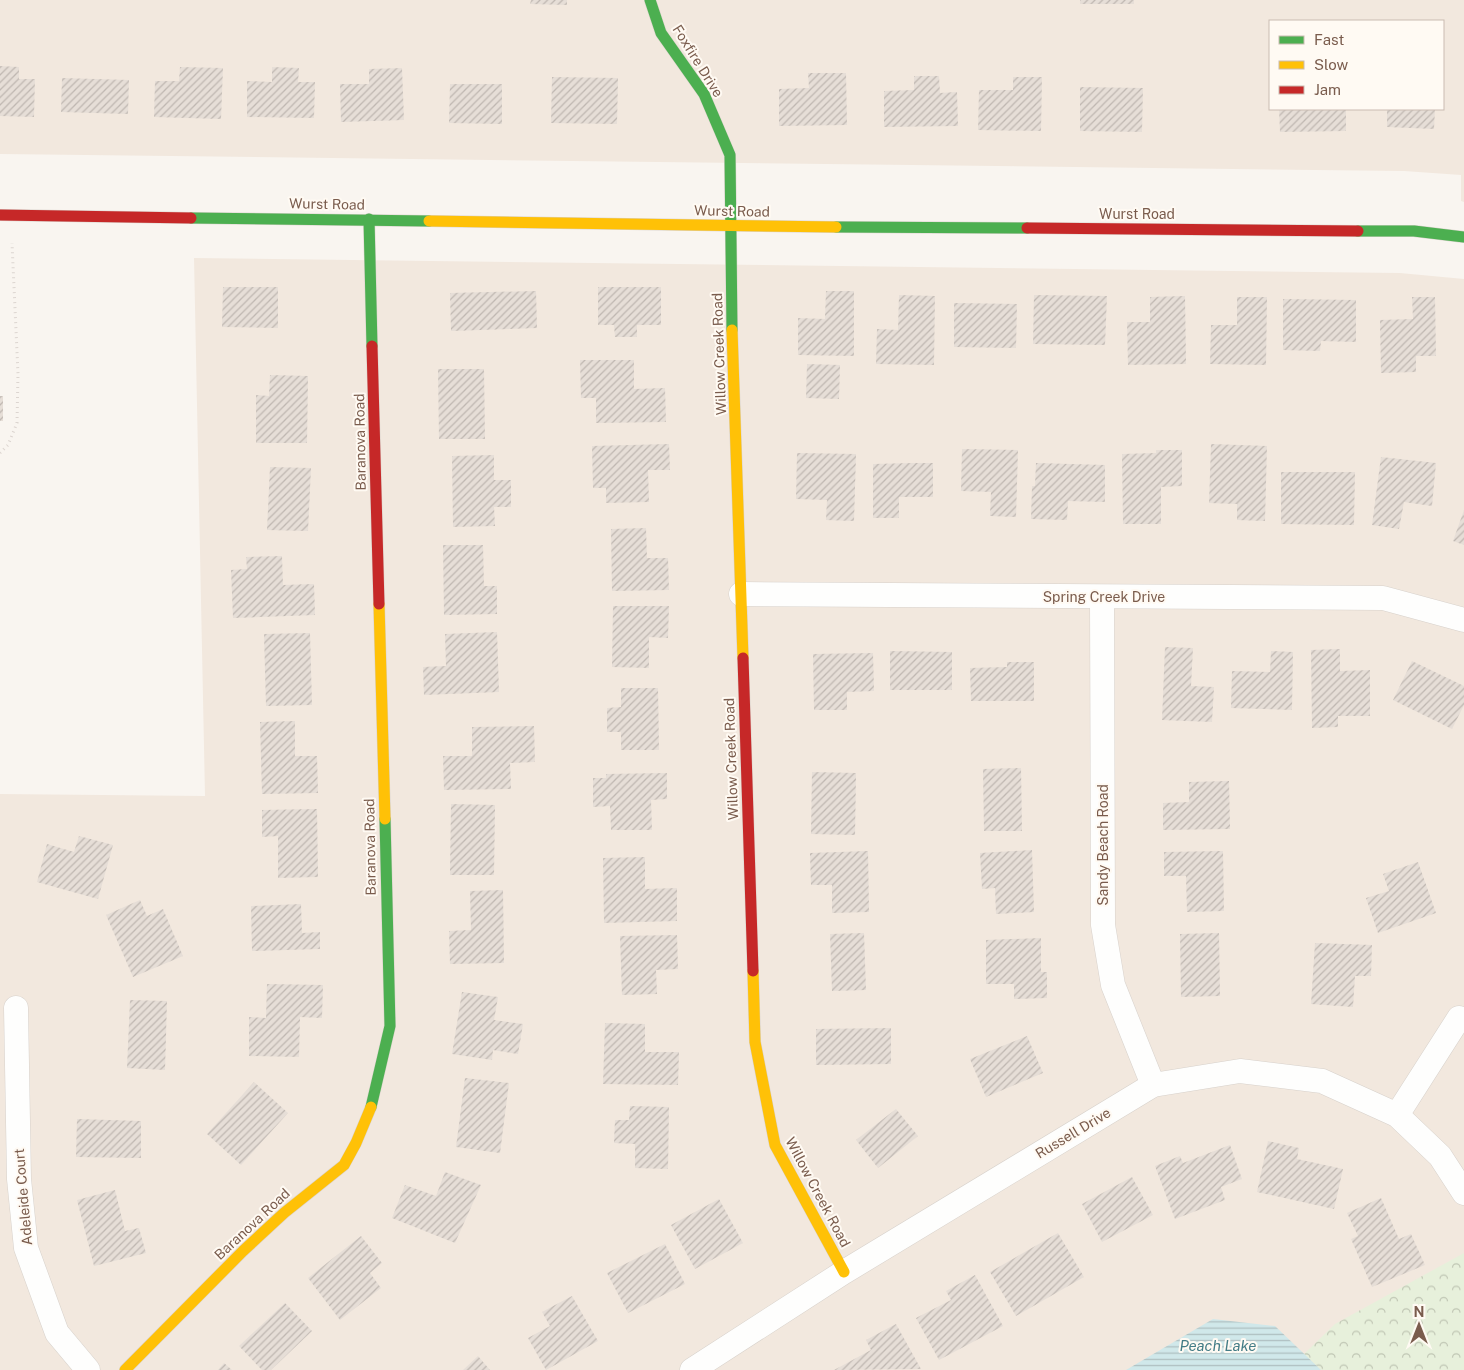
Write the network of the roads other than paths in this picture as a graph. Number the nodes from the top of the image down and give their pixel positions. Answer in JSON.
{"nodes":[{"id":1,"x":650,"y":0,"type":"edge"},
{"id":2,"x":5,"y":215,"type":"edge"},
{"id":3,"x":369,"y":219,"type":"junction"},
{"id":4,"x":730,"y":226,"type":"junction"},
{"id":5,"x":1464,"y":237,"type":"edge"},
{"id":6,"x":742,"y":594,"type":"junction"},
{"id":7,"x":1102,"y":597,"type":"junction"},
{"id":8,"x":1464,"y":620,"type":"edge"},
{"id":9,"x":16,"y":1008,"type":"dead end"},
{"id":10,"x":1459,"y":1018,"type":"dead end"},
{"id":11,"x":1153,"y":1085,"type":"junction"},
{"id":12,"x":1397,"y":1115,"type":"junction"},
{"id":13,"x":1464,"y":1192,"type":"edge"},
{"id":14,"x":844,"y":1272,"type":"junction"},
{"id":15,"x":88,"y":1370,"type":"edge"},
{"id":16,"x":126,"y":1370,"type":"edge"},
{"id":17,"x":692,"y":1370,"type":"edge"}],
"edges":[{"from":1,"to":4,"type":"street","name":"Foxfire Drive"},
{"from":2,"to":3,"type":"street","name":"Wurst Road"},
{"from":3,"to":4,"type":"street","name":"Wurst Road"},
{"from":3,"to":16,"type":"street","name":"Baranova Road"},
{"from":4,"to":5,"type":"street","name":"Wurst Road"},
{"from":4,"to":6,"type":"street","name":"Willow Creek Road"},
{"from":6,"to":7,"type":"street","name":"Spring Creek Drive"},
{"from":6,"to":14,"type":"street","name":"Willow Creek Road"},
{"from":7,"to":8,"type":"street","name":"Spring Creek Drive"},
{"from":7,"to":11,"type":"street","name":"Sandy Beach Road"},
{"from":9,"to":15,"type":"street","name":"Adeleide Court"},
{"from":10,"to":12,"type":"street"},
{"from":11,"to":12,"type":"street","name":"Russell Drive"},
{"from":11,"to":14,"type":"street","name":"Russell Drive"},
{"from":12,"to":13,"type":"street","name":"Russell Drive"},
{"from":14,"to":17,"type":"street","name":"Russell Drive"}]}
